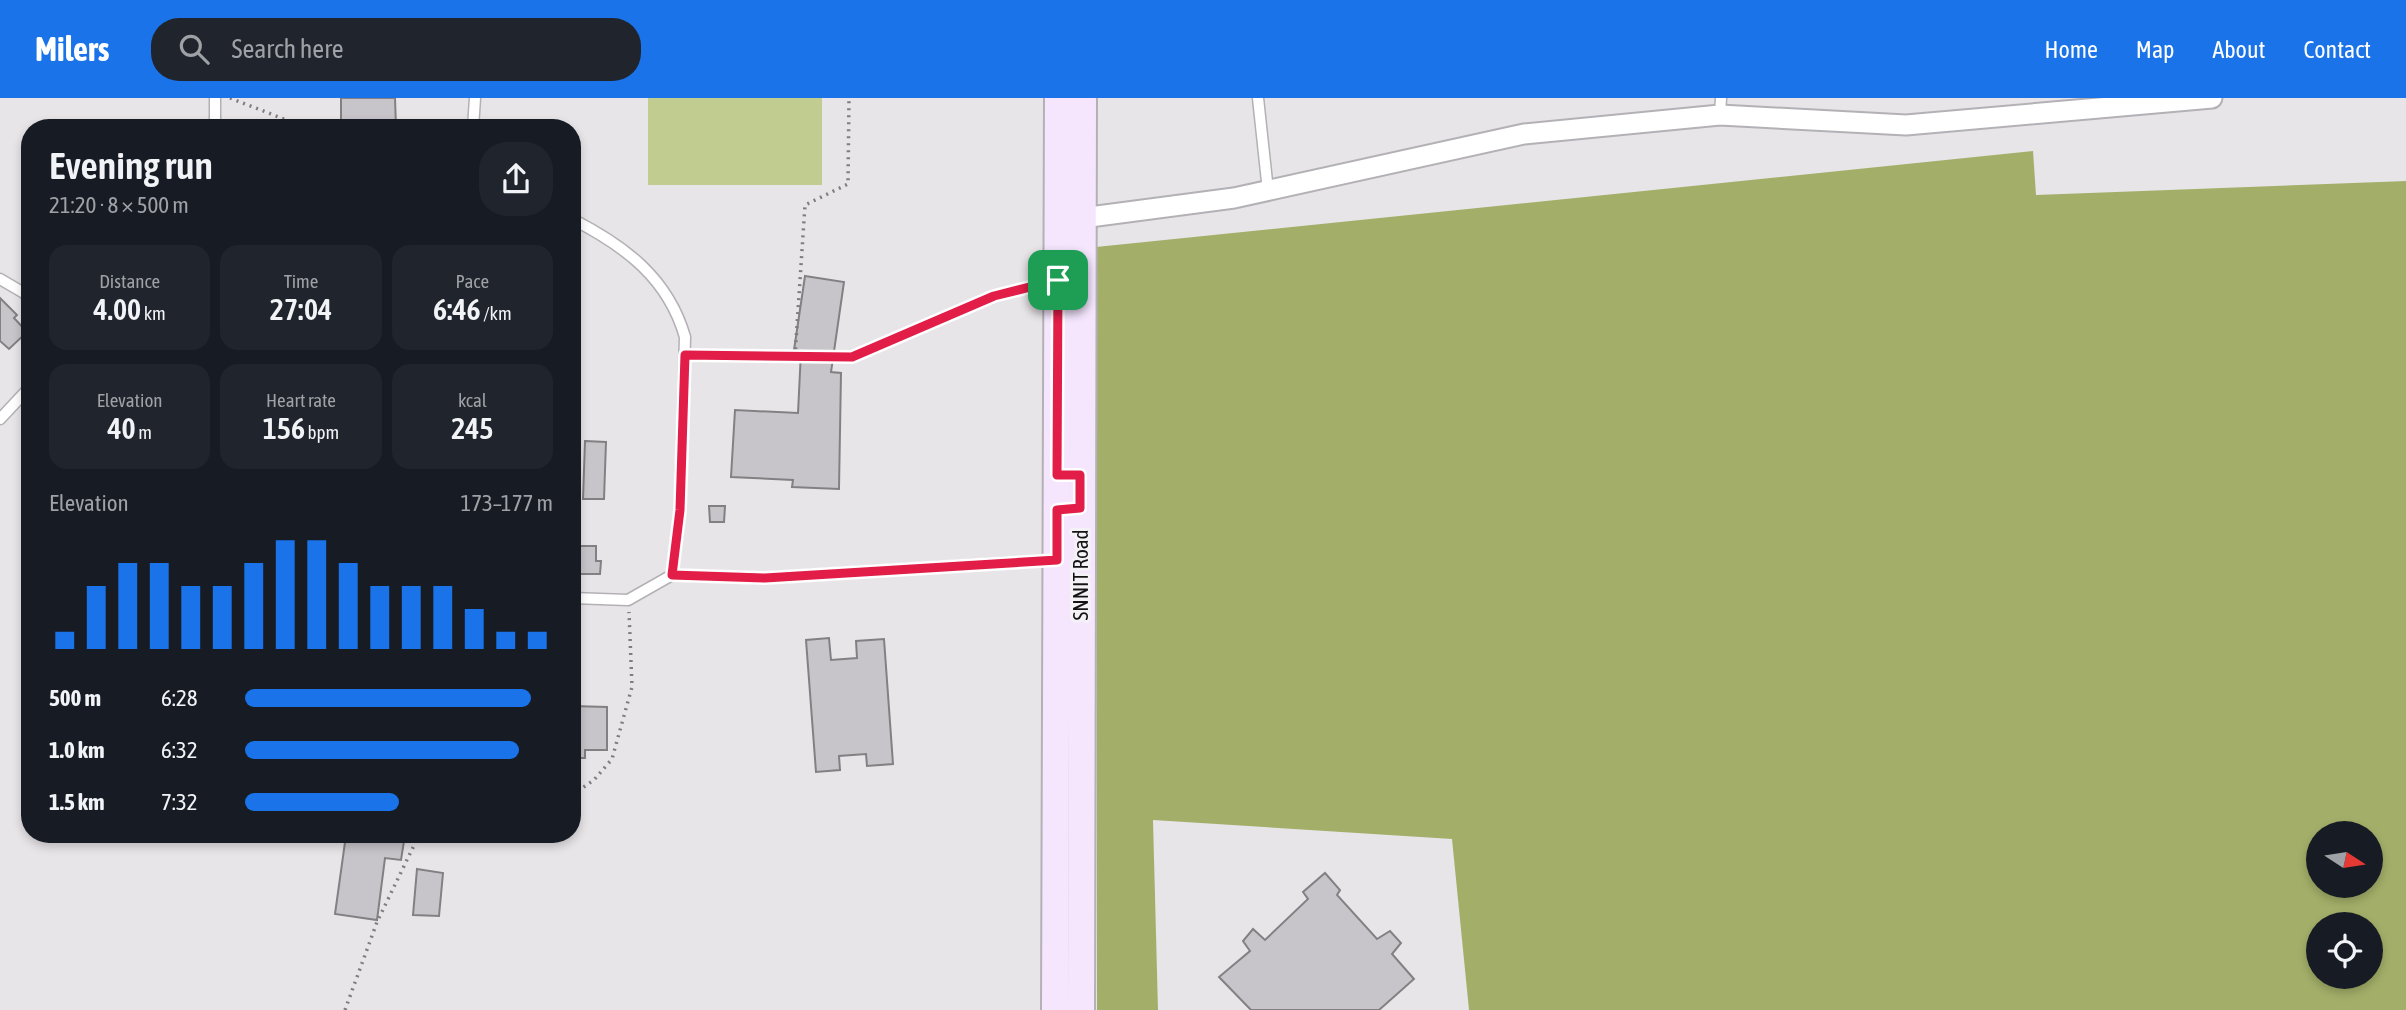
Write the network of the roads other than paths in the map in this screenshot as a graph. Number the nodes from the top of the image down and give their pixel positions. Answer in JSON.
{"nodes":[{"id":1,"x":215,"y":98,"type":"edge"},
{"id":2,"x":475,"y":98,"type":"edge"},
{"id":3,"x":1058,"y":98,"type":"edge"},
{"id":4,"x":1083,"y":98,"type":"edge"},
{"id":5,"x":1258,"y":98,"type":"edge"},
{"id":6,"x":2212,"y":98,"type":"edge"},
{"id":7,"x":1721,"y":107,"type":"edge"},
{"id":8,"x":215,"y":119,"type":"edge"},
{"id":9,"x":474,"y":119,"type":"edge"},
{"id":10,"x":1268,"y":191,"type":"junction"},
{"id":11,"x":1082,"y":218,"type":"junction"},
{"id":12,"x":581,"y":224,"type":"edge"},
{"id":13,"x":0,"y":279,"type":"edge"},
{"id":14,"x":21,"y":291,"type":"edge"},
{"id":15,"x":21,"y":397,"type":"edge"},
{"id":16,"x":0,"y":419,"type":"edge"},
{"id":17,"x":1069,"y":475,"type":"junction"},
{"id":18,"x":1069,"y":509,"type":"junction"},
{"id":19,"x":1057,"y":560,"type":"junction"},
{"id":20,"x":672,"y":575,"type":"junction"},
{"id":21,"x":581,"y":597,"type":"edge"},
{"id":22,"x":1055,"y":1010,"type":"edge"},
{"id":23,"x":1081,"y":1010,"type":"edge"}],
"edges":[{"from":1,"to":8,"type":"lane"},
{"from":2,"to":9,"type":"lane"},
{"from":3,"to":17,"type":"street","name":"SNNIT Road"},
{"from":4,"to":11,"type":"street","name":"SNNIT Road"},
{"from":5,"to":10,"type":"lane"},
{"from":6,"to":7,"type":"street"},
{"from":7,"to":10,"type":"street"},
{"from":10,"to":11,"type":"street"},
{"from":11,"to":17,"type":"street","name":"SNNIT Road"},
{"from":12,"to":20,"type":"lane"},
{"from":13,"to":14,"type":"lane"},
{"from":15,"to":16,"type":"lane"},
{"from":17,"to":18,"type":"street","name":"SNNIT Road"},
{"from":18,"to":19,"type":"street","name":"SNNIT Road"},
{"from":18,"to":23,"type":"street","name":"SNNIT Road"},
{"from":19,"to":20,"type":"lane"},
{"from":19,"to":22,"type":"street","name":"SNNIT Road"},
{"from":20,"to":21,"type":"lane"}]}
